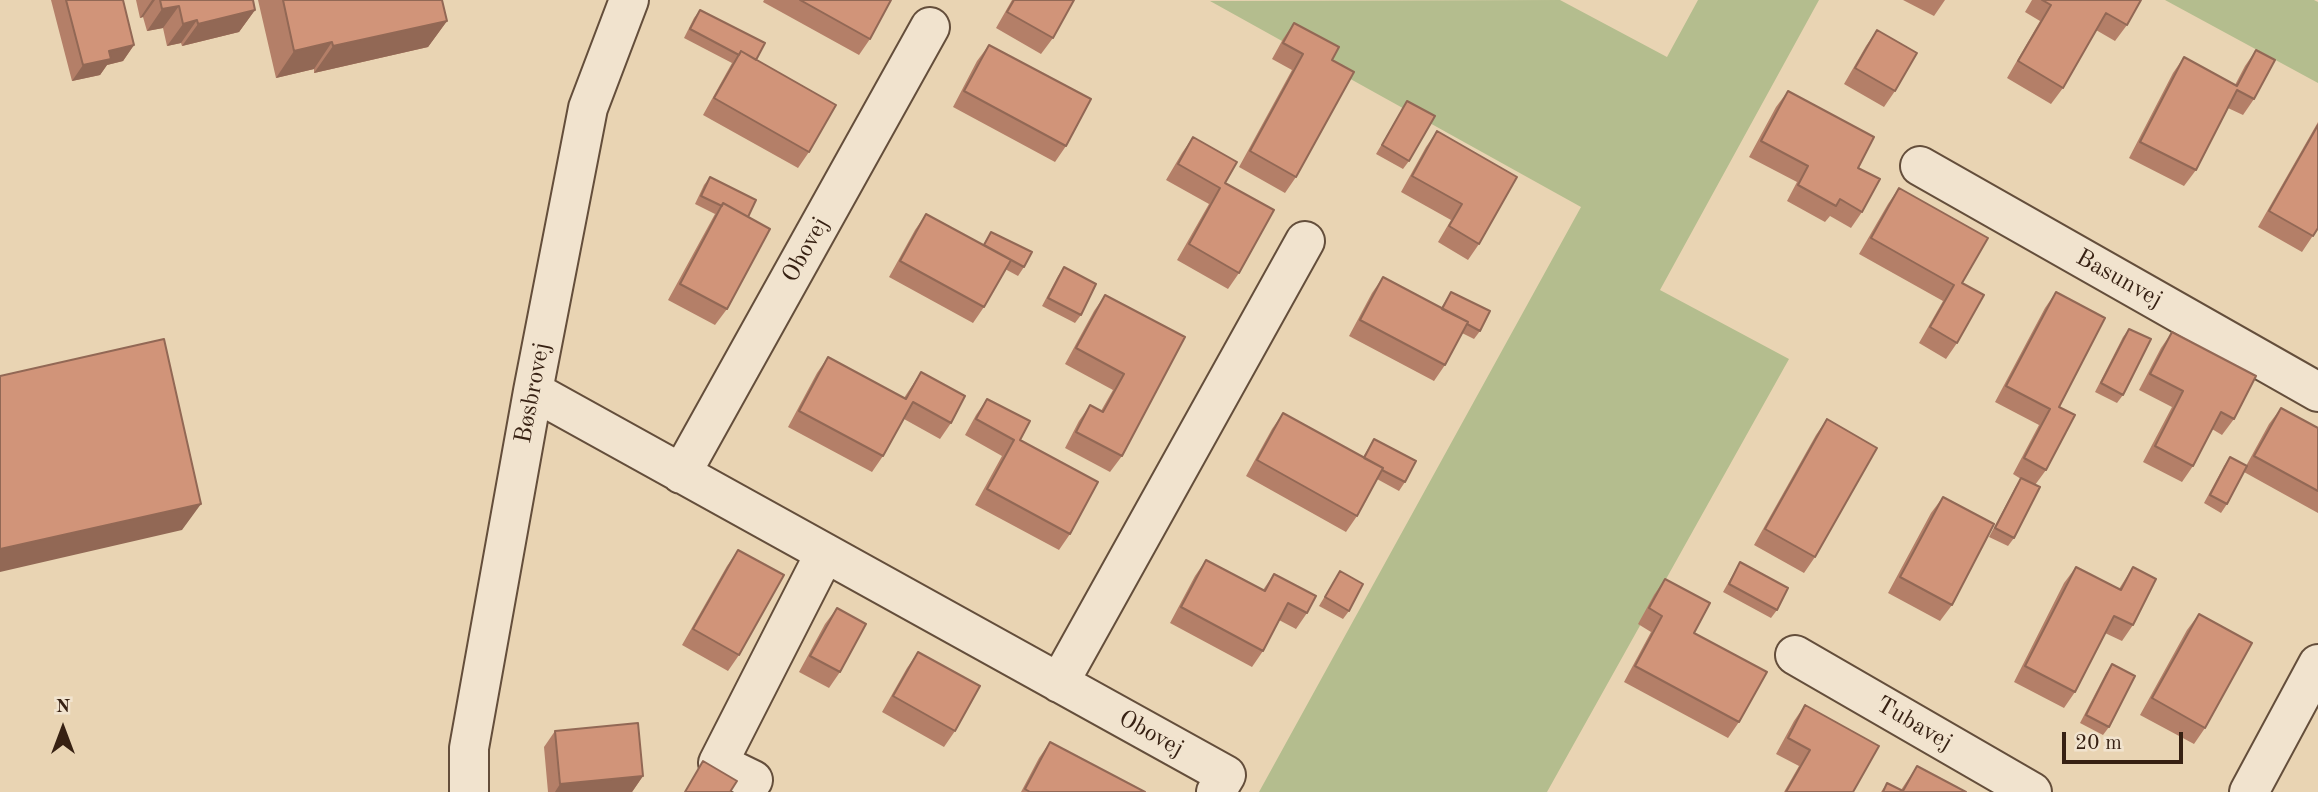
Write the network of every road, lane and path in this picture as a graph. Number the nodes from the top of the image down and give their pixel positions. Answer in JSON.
{"nodes":[{"id":1,"x":629,"y":0,"type":"edge"},
{"id":2,"x":930,"y":27,"type":"dead end"},
{"id":3,"x":1920,"y":166,"type":"dead end"},
{"id":4,"x":1305,"y":241,"type":"dead end"},
{"id":5,"x":533,"y":391,"type":"junction"},
{"id":6,"x":2318,"y":392,"type":"edge"},
{"id":7,"x":681,"y":474,"type":"junction"},
{"id":8,"x":825,"y":553,"type":"junction"},
{"id":9,"x":1795,"y":655,"type":"dead end"},
{"id":10,"x":2318,"y":664,"type":"edge"},
{"id":11,"x":1059,"y":683,"type":"junction"},
{"id":12,"x":753,"y":780,"type":"dead end"},
{"id":13,"x":469,"y":792,"type":"edge"},
{"id":14,"x":1216,"y":792,"type":"edge"},
{"id":15,"x":2032,"y":792,"type":"edge"},
{"id":16,"x":2249,"y":792,"type":"edge"}],
"edges":[{"from":1,"to":5,"type":"street","name":"Bøsbrovej"},
{"from":2,"to":7,"type":"street","name":"Obovej"},
{"from":3,"to":6,"type":"street","name":"Basunvej"},
{"from":4,"to":11,"type":"street"},
{"from":5,"to":7,"type":"street","name":"Obovej"},
{"from":5,"to":13,"type":"street","name":"Bøsbrovej"},
{"from":7,"to":8,"type":"street","name":"Obovej"},
{"from":8,"to":11,"type":"street","name":"Obovej"},
{"from":8,"to":12,"type":"street"},
{"from":9,"to":15,"type":"street","name":"Tubavej"},
{"from":10,"to":16,"type":"street"},
{"from":11,"to":14,"type":"street","name":"Obovej"}]}
